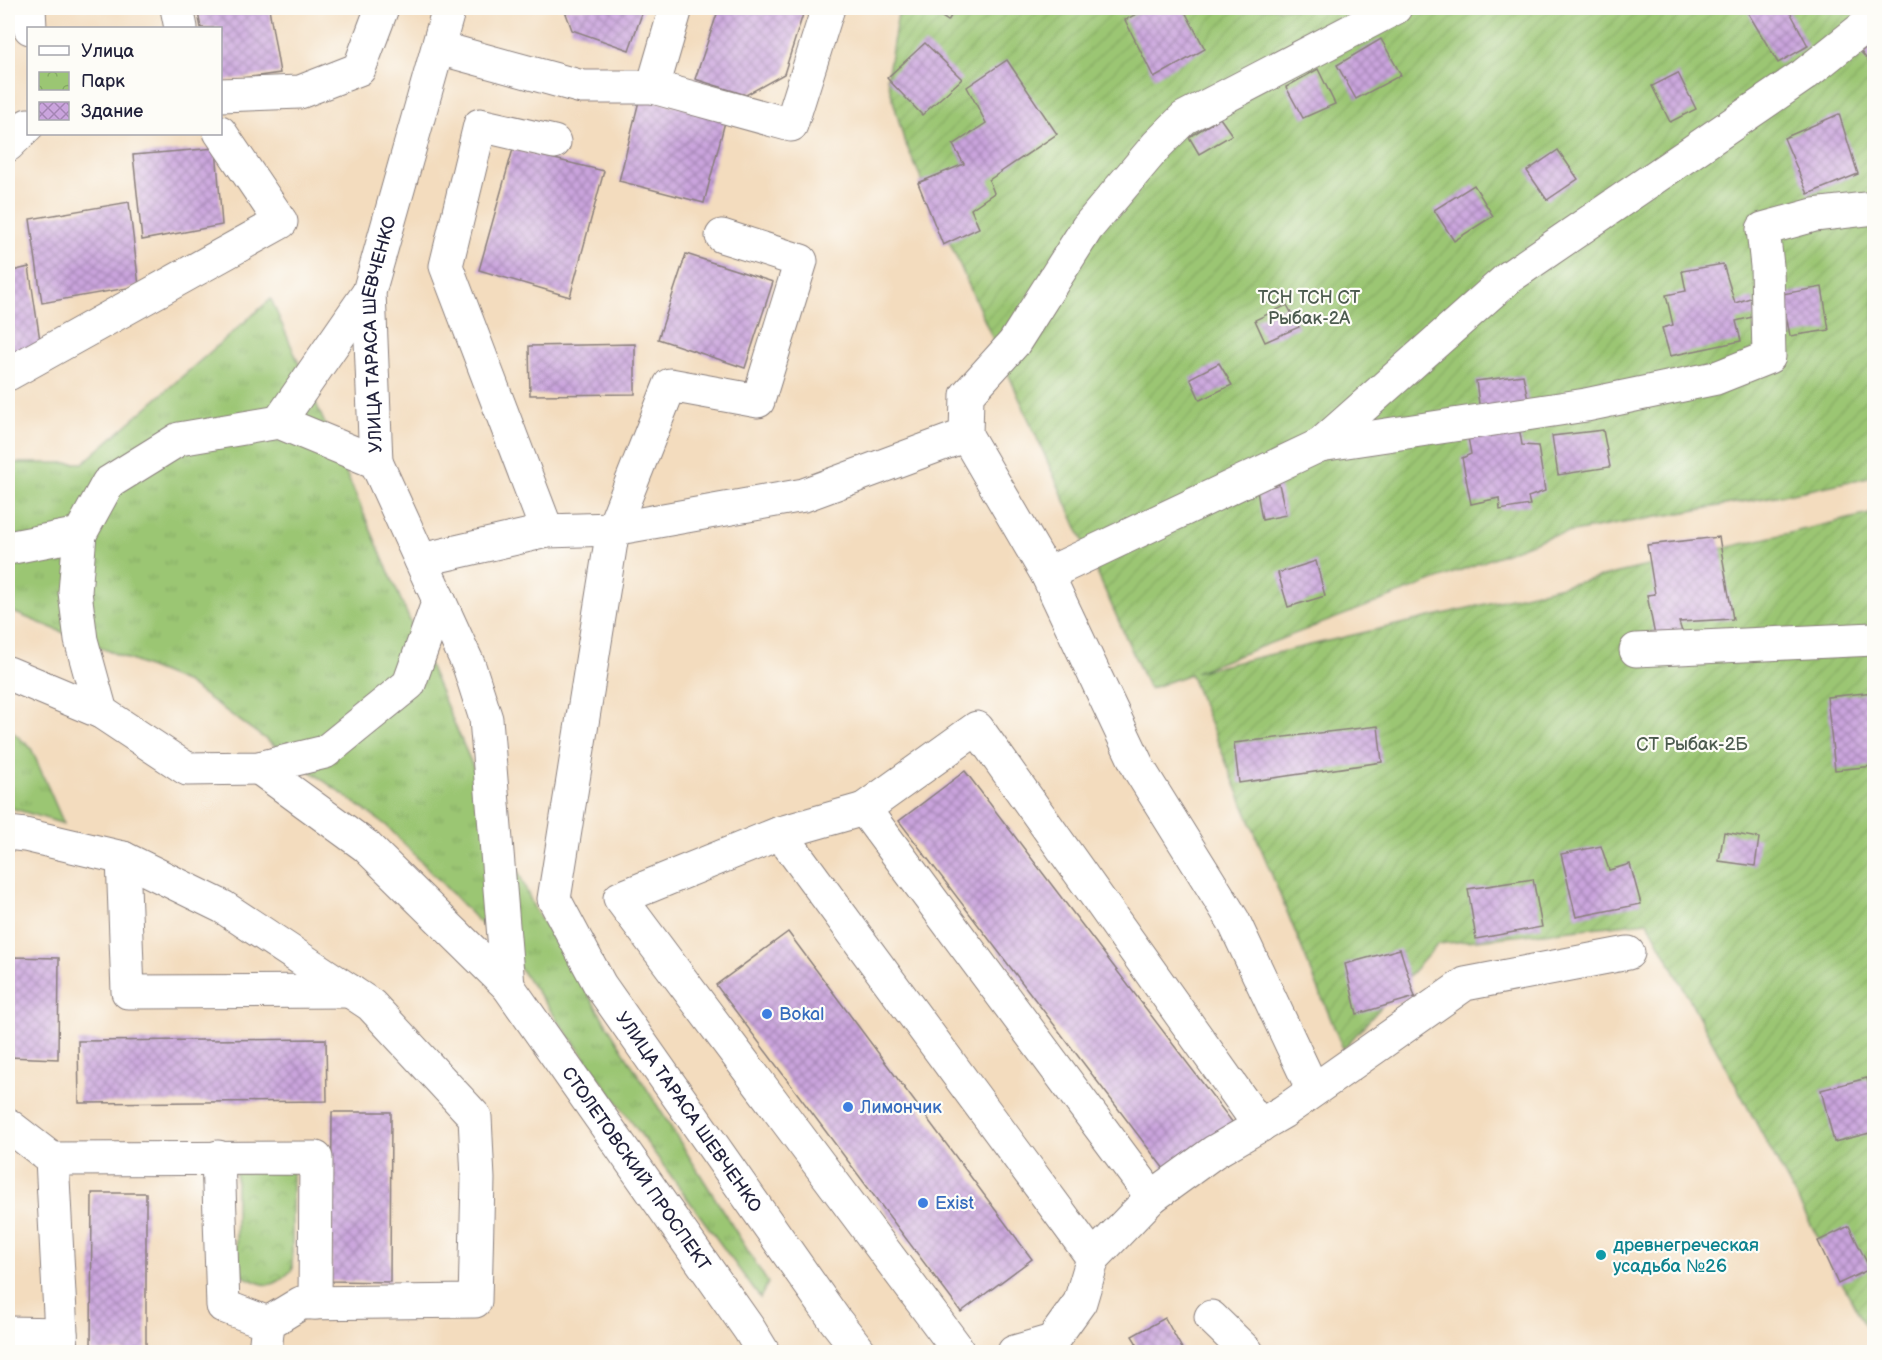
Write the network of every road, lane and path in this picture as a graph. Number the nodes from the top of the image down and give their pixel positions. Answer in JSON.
{"nodes":[{"id":1,"x":29,"y":8,"type":"edge"},
{"id":2,"x":177,"y":8,"type":"edge"},
{"id":3,"x":382,"y":8,"type":"edge"},
{"id":4,"x":449,"y":8,"type":"edge"},
{"id":5,"x":676,"y":8,"type":"edge"},
{"id":6,"x":828,"y":8,"type":"edge"},
{"id":7,"x":1395,"y":8,"type":"edge"},
{"id":8,"x":1875,"y":19,"type":"edge"},
{"id":9,"x":30,"y":27,"type":"edge"},
{"id":10,"x":182,"y":27,"type":"edge"},
{"id":11,"x":439,"y":48,"type":"junction"},
{"id":12,"x":653,"y":87,"type":"junction"},
{"id":13,"x":222,"y":95,"type":"edge"},
{"id":14,"x":27,"y":126,"type":"edge"},
{"id":15,"x":222,"y":135,"type":"edge"},
{"id":16,"x":554,"y":142,"type":"dead end"},
{"id":17,"x":8,"y":145,"type":"edge"},
{"id":18,"x":1875,"y":208,"type":"edge"},
{"id":19,"x":723,"y":236,"type":"dead end"},
{"id":20,"x":369,"y":292,"type":"junction"},
{"id":21,"x":8,"y":374,"type":"edge"},
{"id":22,"x":279,"y":422,"type":"junction"},
{"id":23,"x":966,"y":435,"type":"junction"},
{"id":24,"x":1320,"y":445,"type":"junction"},
{"id":25,"x":376,"y":462,"type":"junction"},
{"id":26,"x":613,"y":529,"type":"junction"},
{"id":27,"x":547,"y":531,"type":"junction"},
{"id":28,"x":80,"y":534,"type":"junction"},
{"id":29,"x":8,"y":548,"type":"edge"},
{"id":30,"x":421,"y":560,"type":"junction"},
{"id":31,"x":1047,"y":574,"type":"junction"},
{"id":32,"x":439,"y":600,"type":"junction"},
{"id":33,"x":1875,"y":639,"type":"edge"},
{"id":34,"x":1636,"y":650,"type":"dead end"},
{"id":35,"x":8,"y":673,"type":"edge"},
{"id":36,"x":101,"y":712,"type":"junction"},
{"id":37,"x":259,"y":768,"type":"junction"},
{"id":38,"x":864,"y":809,"type":"junction"},
{"id":39,"x":8,"y":833,"type":"edge"},
{"id":40,"x":780,"y":833,"type":"junction"},
{"id":41,"x":123,"y":858,"type":"junction"},
{"id":42,"x":1628,"y":954,"type":"dead end"},
{"id":43,"x":508,"y":986,"type":"junction"},
{"id":44,"x":350,"y":991,"type":"junction"},
{"id":45,"x":1313,"y":1090,"type":"junction"},
{"id":46,"x":8,"y":1125,"type":"edge"},
{"id":47,"x":1260,"y":1126,"type":"junction"},
{"id":48,"x":218,"y":1157,"type":"junction"},
{"id":49,"x":51,"y":1159,"type":"junction"},
{"id":50,"x":1152,"y":1197,"type":"junction"},
{"id":51,"x":1093,"y":1258,"type":"junction"},
{"id":52,"x":315,"y":1303,"type":"junction"},
{"id":53,"x":1211,"y":1317,"type":"dead end"},
{"id":54,"x":8,"y":1333,"type":"edge"},
{"id":55,"x":266,"y":1338,"type":"edge"},
{"id":56,"x":61,"y":1343,"type":"edge"},
{"id":57,"x":758,"y":1345,"type":"edge"},
{"id":58,"x":963,"y":1351,"type":"edge"},
{"id":59,"x":860,"y":1353,"type":"edge"},
{"id":60,"x":1014,"y":1353,"type":"edge"},
{"id":61,"x":1247,"y":1353,"type":"edge"}],
"edges":[{"from":1,"to":9,"type":"main road"},
{"from":2,"to":10,"type":"main road"},
{"from":3,"to":13,"type":"main road"},
{"from":4,"to":11,"type":"main road","name":"УЛИЦА ТАРАСА ШЕВЧЕНКО"},
{"from":5,"to":12,"type":"main road"},
{"from":6,"to":12,"type":"main road"},
{"from":7,"to":23,"type":"main road"},
{"from":8,"to":24,"type":"main road"},
{"from":11,"to":12,"type":"main road"},
{"from":11,"to":20,"type":"main road","name":"УЛИЦА ТАРАСА ШЕВЧЕНКО"},
{"from":14,"to":17,"type":"main road"},
{"from":15,"to":21,"type":"main road"},
{"from":16,"to":27,"type":"main road"},
{"from":18,"to":24,"type":"main road"},
{"from":19,"to":26,"type":"main road"},
{"from":20,"to":22,"type":"main road"},
{"from":20,"to":25,"type":"main road","name":"УЛИЦА ТАРАСА ШЕВЧЕНКО"},
{"from":22,"to":25,"type":"main road"},
{"from":22,"to":28,"type":"main road"},
{"from":23,"to":26,"type":"main road"},
{"from":23,"to":31,"type":"main road"},
{"from":24,"to":31,"type":"main road"},
{"from":25,"to":30,"type":"main road","name":"УЛИЦА ТАРАСА ШЕВЧЕНКО"},
{"from":26,"to":27,"type":"main road"},
{"from":26,"to":59,"type":"main road","name":"УЛИЦА ТАРАСА ШЕВЧЕНКО"},
{"from":27,"to":30,"type":"main road"},
{"from":28,"to":29,"type":"main road"},
{"from":28,"to":36,"type":"main road"},
{"from":30,"to":32,"type":"main road","name":"УЛИЦА ТАРАСА ШЕВЧЕНКО"},
{"from":31,"to":45,"type":"main road"},
{"from":32,"to":37,"type":"main road"},
{"from":32,"to":43,"type":"main road","name":"УЛИЦА ТАРАСА ШЕВЧЕНКО"},
{"from":33,"to":34,"type":"main road"},
{"from":35,"to":36,"type":"main road"},
{"from":36,"to":37,"type":"main road"},
{"from":37,"to":43,"type":"main road","name":"СТОЛЕТОВСКИЙ ПРОСПЕКТ"},
{"from":38,"to":40,"type":"main road"},
{"from":38,"to":47,"type":"main road"},
{"from":38,"to":50,"type":"main road"},
{"from":39,"to":41,"type":"main road"},
{"from":40,"to":51,"type":"main road"},
{"from":40,"to":58,"type":"main road"},
{"from":41,"to":44,"type":"main road"},
{"from":41,"to":44,"type":"main road"},
{"from":42,"to":45,"type":"main road"},
{"from":43,"to":57,"type":"main road","name":"СТОЛЕТОВСКИЙ ПРОСПЕКТ"},
{"from":44,"to":52,"type":"main road"},
{"from":45,"to":47,"type":"main road"},
{"from":46,"to":49,"type":"main road"},
{"from":47,"to":50,"type":"main road"},
{"from":48,"to":49,"type":"main road"},
{"from":48,"to":52,"type":"main road"},
{"from":48,"to":55,"type":"main road"},
{"from":49,"to":56,"type":"main road"},
{"from":50,"to":51,"type":"main road"},
{"from":51,"to":60,"type":"main road"},
{"from":52,"to":55,"type":"main road"},
{"from":53,"to":61,"type":"main road"},
{"from":54,"to":56,"type":"main road"}]}
